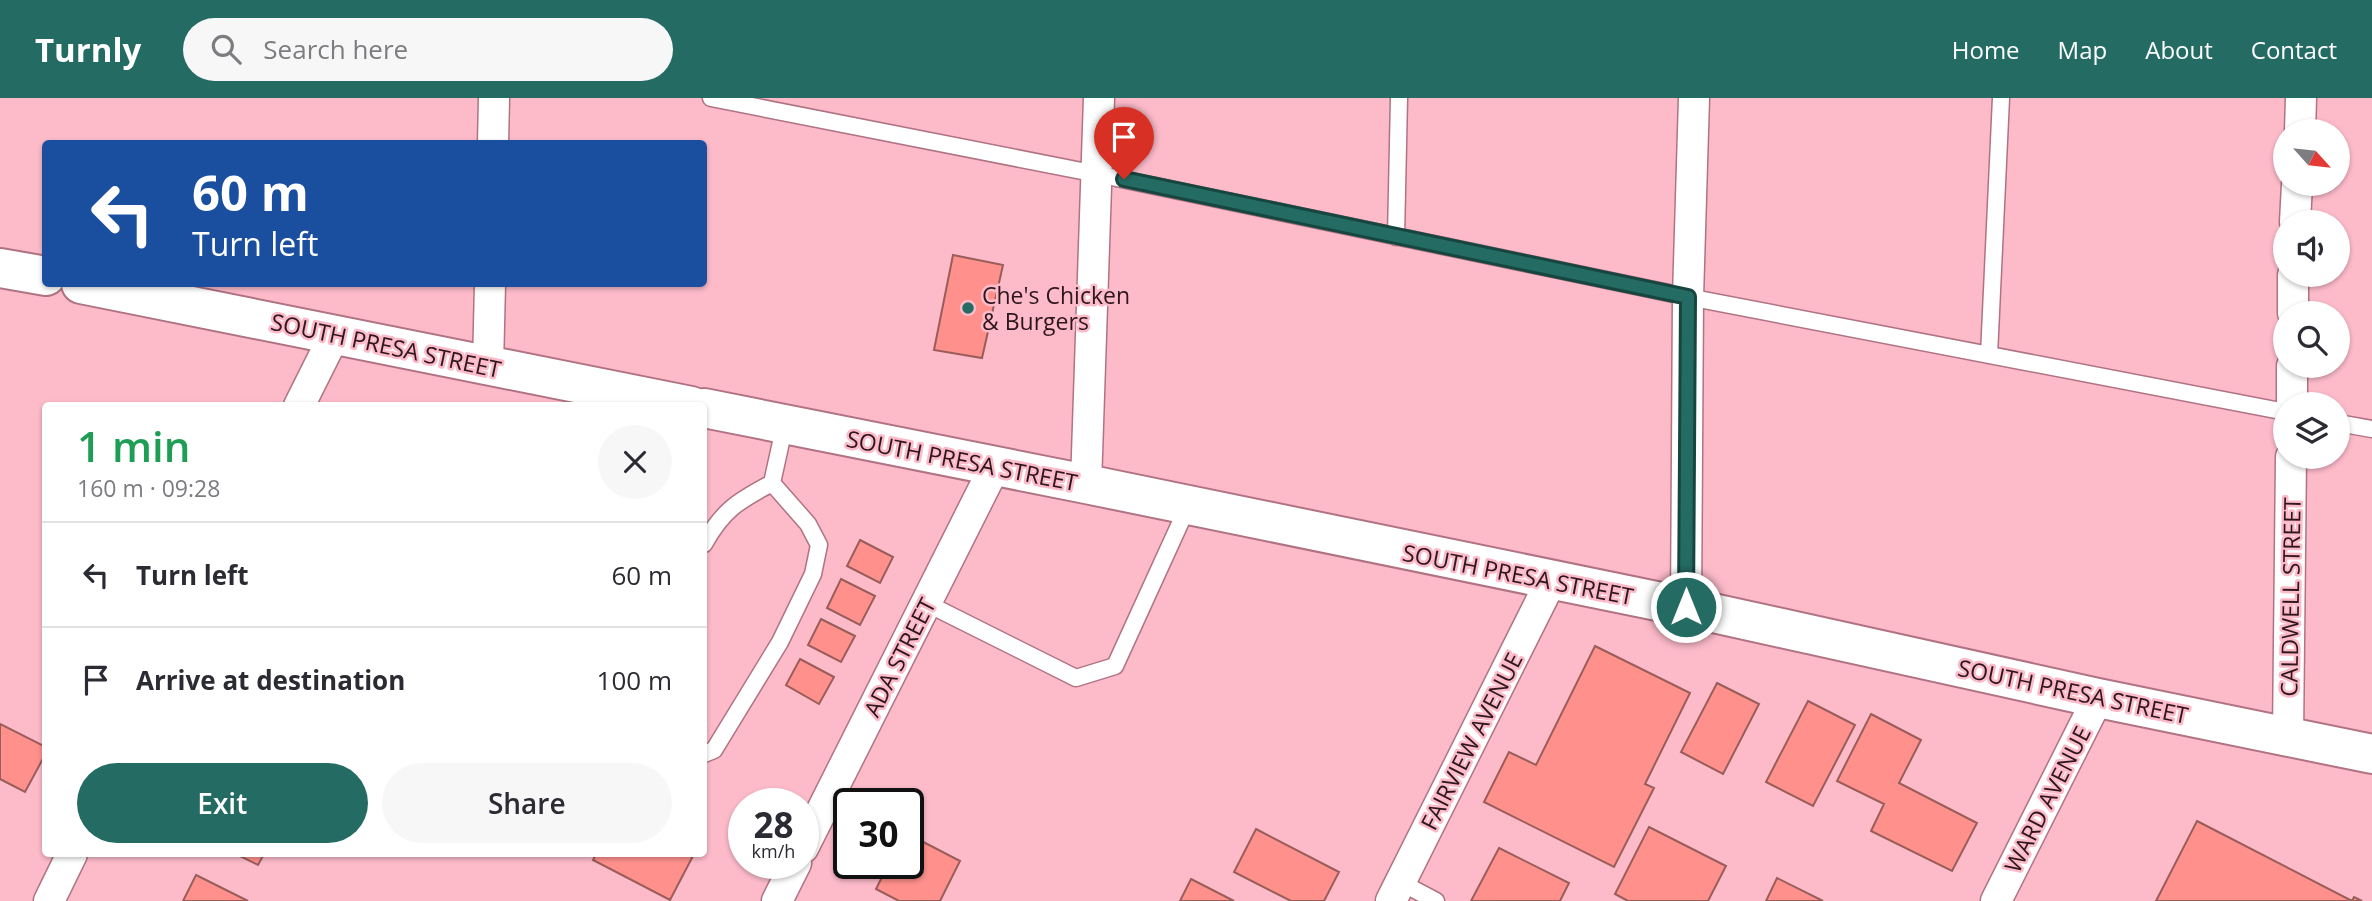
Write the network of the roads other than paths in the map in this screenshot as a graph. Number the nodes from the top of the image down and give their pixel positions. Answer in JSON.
{"nodes":[{"id":1,"x":494,"y":98,"type":"edge"},
{"id":2,"x":711,"y":98,"type":"edge"},
{"id":3,"x":802,"y":98,"type":"edge"},
{"id":4,"x":1099,"y":98,"type":"edge"},
{"id":5,"x":1399,"y":98,"type":"edge"},
{"id":6,"x":1695,"y":98,"type":"edge"},
{"id":7,"x":2001,"y":98,"type":"edge"},
{"id":8,"x":2301,"y":98,"type":"edge"},
{"id":9,"x":802,"y":116,"type":"junction"},
{"id":10,"x":2300,"y":119,"type":"edge"},
{"id":11,"x":493,"y":140,"type":"edge"},
{"id":12,"x":1097,"y":174,"type":"junction"},
{"id":13,"x":1396,"y":237,"type":"junction"},
{"id":14,"x":0,"y":268,"type":"edge"},
{"id":15,"x":42,"y":275,"type":"edge"},
{"id":16,"x":96,"y":287,"type":"edge"},
{"id":17,"x":490,"y":287,"type":"edge"},
{"id":18,"x":1688,"y":297,"type":"junction"},
{"id":19,"x":335,"y":334,"type":"junction"},
{"id":20,"x":1989,"y":355,"type":"junction"},
{"id":21,"x":488,"y":366,"type":"junction"},
{"id":22,"x":301,"y":402,"type":"edge"},
{"id":23,"x":671,"y":402,"type":"edge"},
{"id":24,"x":707,"y":409,"type":"edge"},
{"id":25,"x":2273,"y":410,"type":"edge"},
{"id":26,"x":785,"y":424,"type":"junction"},
{"id":27,"x":2350,"y":425,"type":"edge"},
{"id":28,"x":2372,"y":429,"type":"edge"},
{"id":29,"x":995,"y":466,"type":"junction"},
{"id":30,"x":2291,"y":469,"type":"edge"},
{"id":31,"x":772,"y":483,"type":"junction"},
{"id":32,"x":1086,"y":484,"type":"junction"},
{"id":33,"x":1188,"y":506,"type":"junction"},
{"id":34,"x":707,"y":538,"type":"edge"},
{"id":35,"x":1551,"y":581,"type":"junction"},
{"id":36,"x":926,"y":603,"type":"junction"},
{"id":37,"x":1686,"y":607,"type":"junction"},
{"id":38,"x":2098,"y":698,"type":"junction"},
{"id":39,"x":2288,"y":737,"type":"junction"},
{"id":40,"x":707,"y":753,"type":"edge"},
{"id":41,"x":2372,"y":754,"type":"edge"},
{"id":42,"x":819,"y":816,"type":"edge"},
{"id":43,"x":71,"y":857,"type":"edge"},
{"id":44,"x":788,"y":879,"type":"edge"},
{"id":45,"x":1395,"y":892,"type":"edge"},
{"id":46,"x":49,"y":901,"type":"edge"},
{"id":47,"x":777,"y":901,"type":"edge"},
{"id":48,"x":1436,"y":901,"type":"edge"},
{"id":49,"x":1996,"y":901,"type":"edge"}],
"edges":[{"from":1,"to":11,"type":"street"},
{"from":2,"to":9,"type":"lane"},
{"from":3,"to":9,"type":"lane"},
{"from":4,"to":12,"type":"street"},
{"from":5,"to":13,"type":"lane"},
{"from":6,"to":18,"type":"street"},
{"from":7,"to":20,"type":"lane"},
{"from":8,"to":10,"type":"street"},
{"from":9,"to":12,"type":"lane"},
{"from":12,"to":13,"type":"lane"},
{"from":12,"to":32,"type":"street"},
{"from":13,"to":18,"type":"lane"},
{"from":14,"to":15,"type":"main road"},
{"from":16,"to":19,"type":"main road","name":"SOUTH PRESA STREET"},
{"from":17,"to":21,"type":"street"},
{"from":18,"to":20,"type":"lane"},
{"from":18,"to":37,"type":"street"},
{"from":19,"to":21,"type":"main road","name":"SOUTH PRESA STREET"},
{"from":19,"to":22,"type":"street"},
{"from":20,"to":25,"type":"lane"},
{"from":21,"to":23,"type":"main road","name":"SOUTH PRESA STREET"},
{"from":24,"to":26,"type":"main road","name":"SOUTH PRESA STREET"},
{"from":26,"to":29,"type":"main road","name":"SOUTH PRESA STREET"},
{"from":26,"to":31,"type":"lane"},
{"from":27,"to":28,"type":"lane"},
{"from":29,"to":32,"type":"main road","name":"SOUTH PRESA STREET"},
{"from":29,"to":36,"type":"street","name":"ADA STREET"},
{"from":30,"to":39,"type":"street","name":"CALDWELL STREET"},
{"from":31,"to":34,"type":"lane"},
{"from":31,"to":40,"type":"lane"},
{"from":32,"to":33,"type":"main road","name":"SOUTH PRESA STREET"},
{"from":33,"to":35,"type":"main road","name":"SOUTH PRESA STREET"},
{"from":33,"to":36,"type":"lane"},
{"from":35,"to":37,"type":"main road","name":"SOUTH PRESA STREET"},
{"from":35,"to":45,"type":"street","name":"FAIRVIEW AVENUE"},
{"from":36,"to":42,"type":"street","name":"ADA STREET"},
{"from":37,"to":38,"type":"main road","name":"SOUTH PRESA STREET"},
{"from":38,"to":39,"type":"main road","name":"SOUTH PRESA STREET"},
{"from":38,"to":49,"type":"street","name":"WARD AVENUE"},
{"from":39,"to":41,"type":"main road","name":"SOUTH PRESA STREET"},
{"from":43,"to":46,"type":"street"},
{"from":44,"to":47,"type":"street"},
{"from":45,"to":48,"type":"lane"}]}
